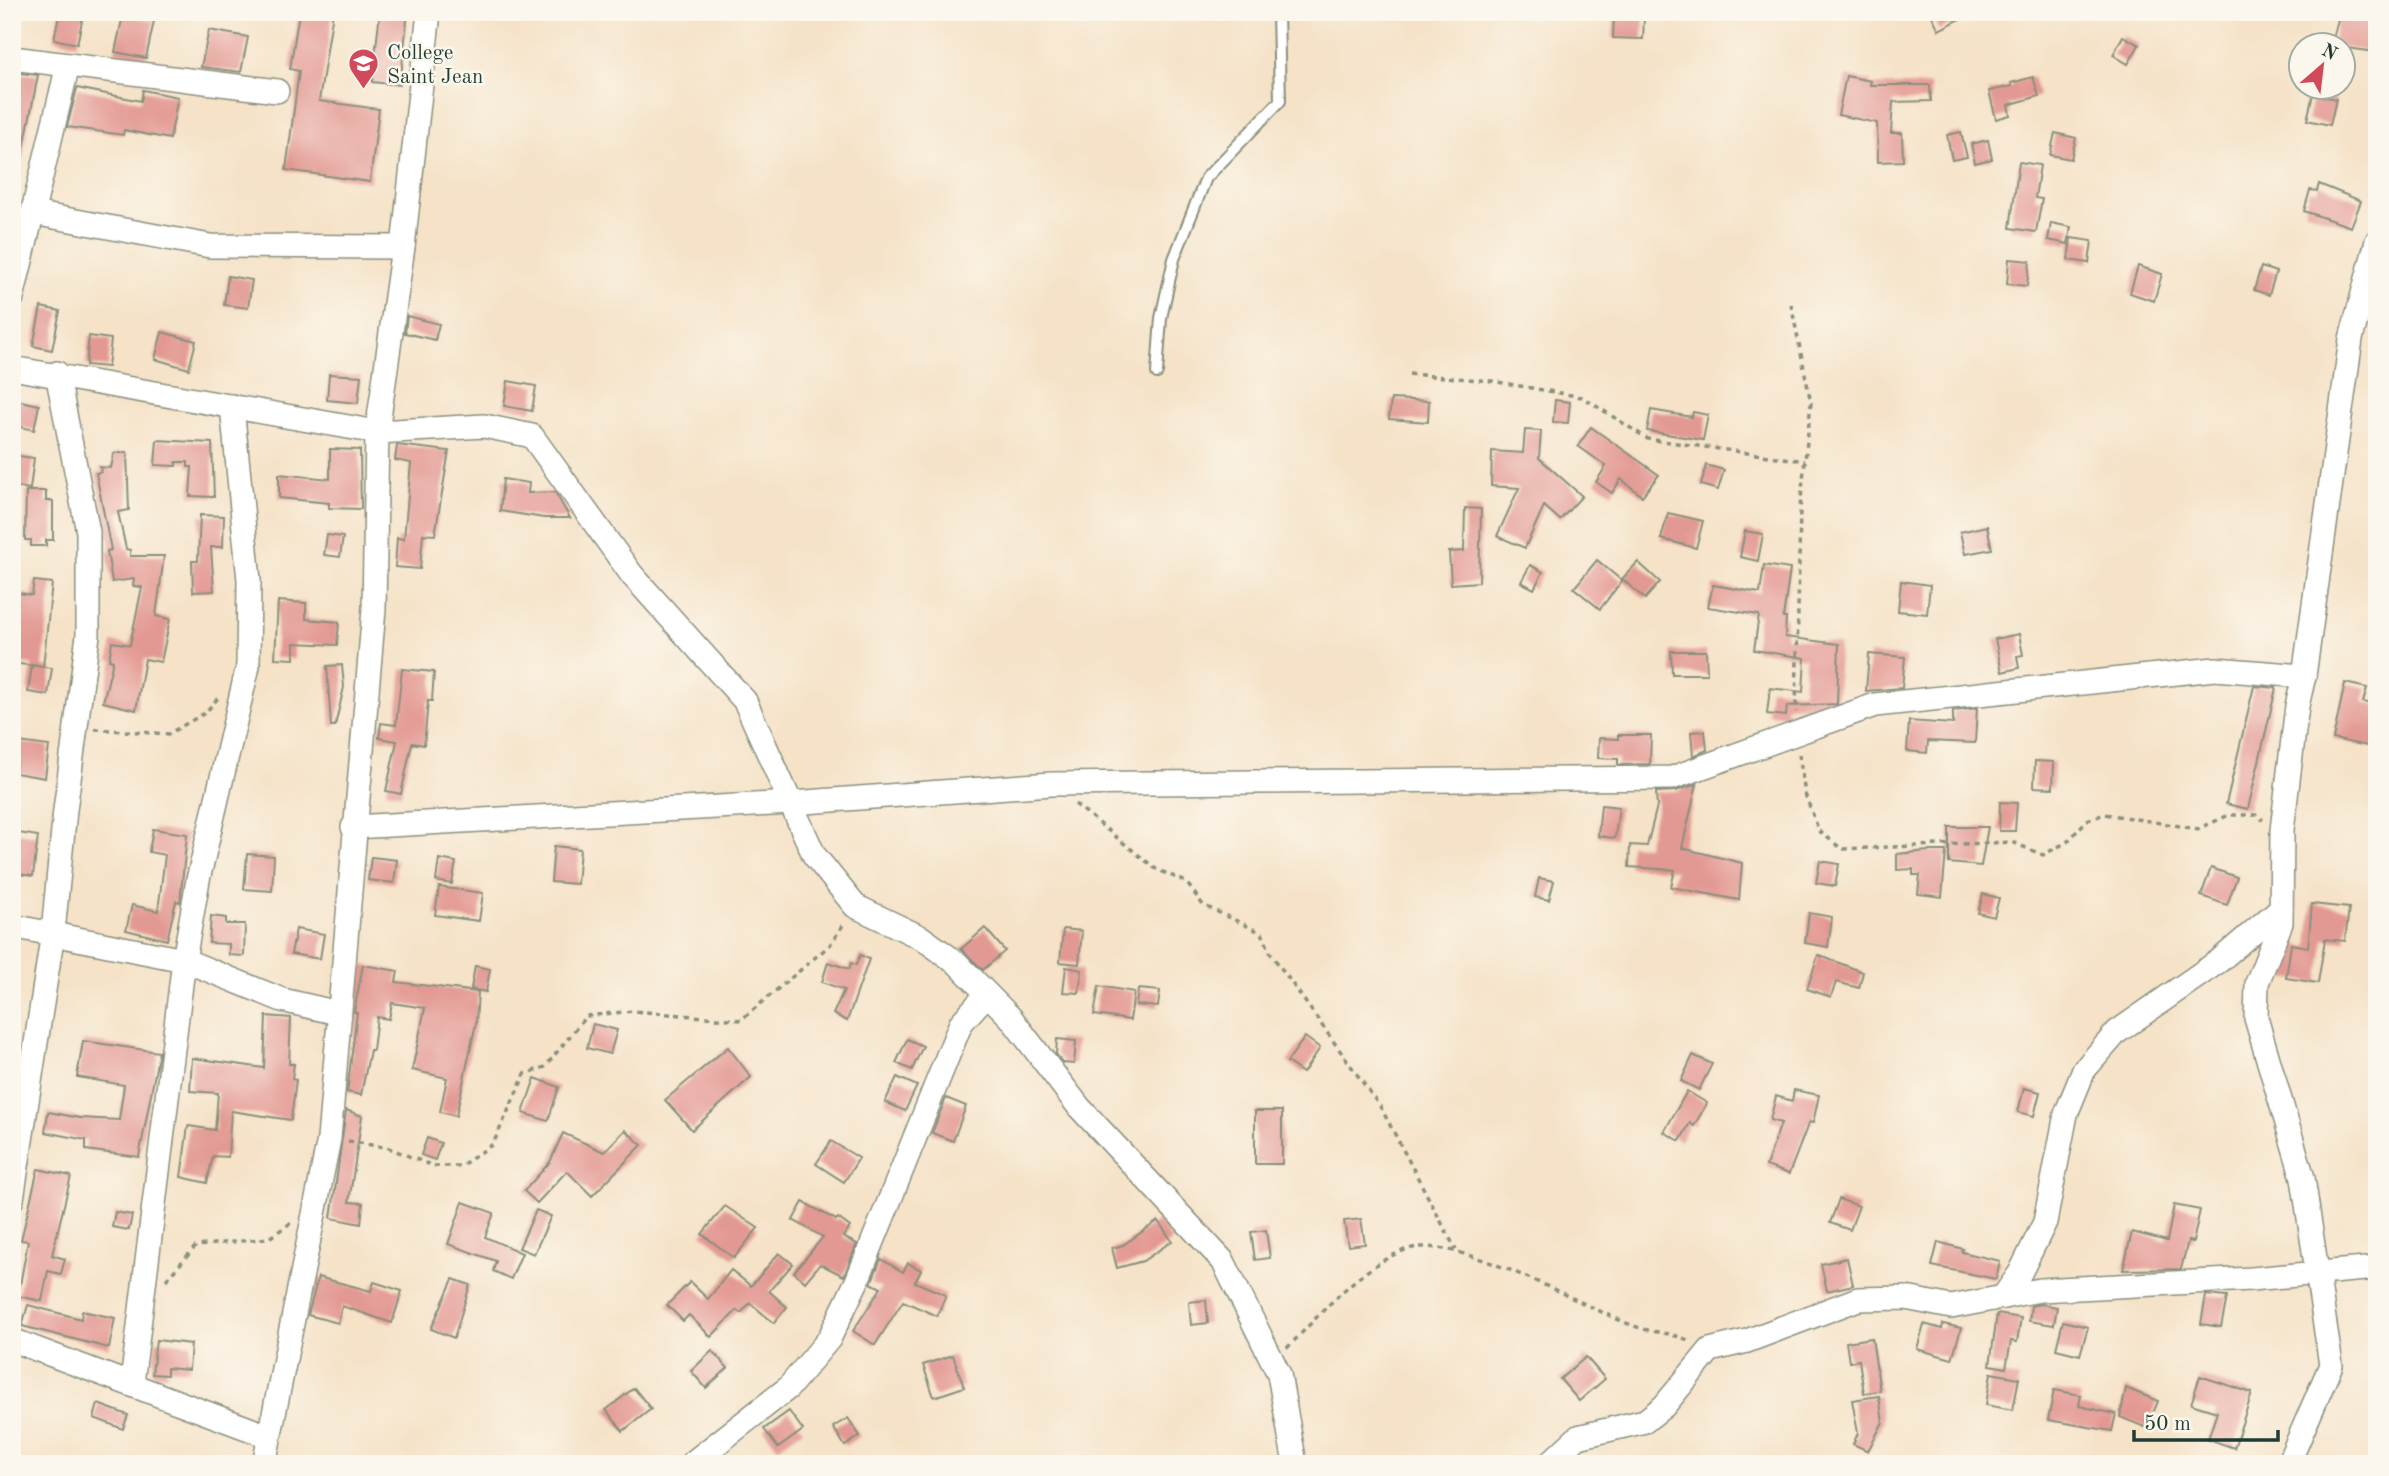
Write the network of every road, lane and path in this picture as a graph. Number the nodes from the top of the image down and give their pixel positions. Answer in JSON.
{"nodes":[{"id":1,"x":429,"y":12,"type":"edge"},
{"id":2,"x":1279,"y":12,"type":"edge"},
{"id":3,"x":12,"y":58,"type":"edge"},
{"id":4,"x":68,"y":65,"type":"junction"},
{"id":5,"x":276,"y":91,"type":"dead end"},
{"id":6,"x":33,"y":213,"type":"junction"},
{"id":7,"x":2377,"y":241,"type":"edge"},
{"id":8,"x":403,"y":247,"type":"junction"},
{"id":9,"x":12,"y":298,"type":"edge"},
{"id":10,"x":12,"y":368,"type":"edge"},
{"id":11,"x":57,"y":373,"type":"junction"},
{"id":12,"x":1157,"y":373,"type":"dead end"},
{"id":13,"x":1409,"y":374,"type":"dead end"},
{"id":14,"x":232,"y":406,"type":"junction"},
{"id":15,"x":377,"y":432,"type":"junction"},
{"id":16,"x":1805,"y":461,"type":"dead end"},
{"id":17,"x":2304,"y":676,"type":"junction"},
{"id":18,"x":222,"y":694,"type":"dead end"},
{"id":19,"x":76,"y":729,"type":"junction"},
{"id":20,"x":1051,"y":783,"type":"junction"},
{"id":21,"x":792,"y":803,"type":"junction"},
{"id":22,"x":353,"y":827,"type":"junction"},
{"id":23,"x":855,"y":906,"type":"junction"},
{"id":24,"x":2281,"y":908,"type":"junction"},
{"id":25,"x":12,"y":926,"type":"edge"},
{"id":26,"x":53,"y":932,"type":"junction"},
{"id":27,"x":184,"y":960,"type":"junction"},
{"id":28,"x":986,"y":995,"type":"junction"},
{"id":29,"x":338,"y":1013,"type":"junction"},
{"id":30,"x":330,"y":1139,"type":"junction"},
{"id":31,"x":12,"y":1199,"type":"edge"},
{"id":32,"x":317,"y":1206,"type":"junction"},
{"id":33,"x":1456,"y":1250,"type":"junction"},
{"id":34,"x":2377,"y":1268,"type":"edge"},
{"id":35,"x":2316,"y":1273,"type":"junction"},
{"id":36,"x":2003,"y":1297,"type":"junction"},
{"id":37,"x":141,"y":1309,"type":"junction"},
{"id":38,"x":12,"y":1340,"type":"edge"},
{"id":39,"x":1710,"y":1350,"type":"junction"},
{"id":40,"x":1273,"y":1361,"type":"junction"},
{"id":41,"x":132,"y":1383,"type":"junction"},
{"id":42,"x":268,"y":1436,"type":"junction"},
{"id":43,"x":264,"y":1464,"type":"edge"},
{"id":44,"x":691,"y":1464,"type":"edge"},
{"id":45,"x":1295,"y":1464,"type":"edge"},
{"id":46,"x":1549,"y":1464,"type":"edge"},
{"id":47,"x":2288,"y":1464,"type":"edge"}],
"edges":[{"from":1,"to":8,"type":"street"},
{"from":2,"to":12,"type":"lane"},
{"from":3,"to":4,"type":"street"},
{"from":4,"to":5,"type":"street"},
{"from":4,"to":6,"type":"street"},
{"from":6,"to":8,"type":"street"},
{"from":6,"to":9,"type":"street"},
{"from":7,"to":17,"type":"street"},
{"from":8,"to":15,"type":"street"},
{"from":10,"to":11,"type":"street"},
{"from":11,"to":14,"type":"street"},
{"from":11,"to":19,"type":"street"},
{"from":13,"to":16,"type":"path"},
{"from":14,"to":15,"type":"street"},
{"from":14,"to":27,"type":"street"},
{"from":15,"to":21,"type":"street"},
{"from":15,"to":22,"type":"street"},
{"from":17,"to":20,"type":"street"},
{"from":17,"to":24,"type":"street"},
{"from":18,"to":19,"type":"path"},
{"from":19,"to":26,"type":"street"},
{"from":20,"to":21,"type":"street"},
{"from":20,"to":33,"type":"path"},
{"from":21,"to":22,"type":"street"},
{"from":21,"to":23,"type":"street"},
{"from":22,"to":29,"type":"street"},
{"from":23,"to":28,"type":"street"},
{"from":23,"to":30,"type":"path"},
{"from":24,"to":35,"type":"street"},
{"from":24,"to":36,"type":"street"},
{"from":25,"to":26,"type":"street"},
{"from":26,"to":27,"type":"street"},
{"from":26,"to":31,"type":"street"},
{"from":27,"to":29,"type":"street"},
{"from":27,"to":37,"type":"street"},
{"from":28,"to":40,"type":"street"},
{"from":28,"to":44,"type":"street"},
{"from":29,"to":30,"type":"street"},
{"from":30,"to":32,"type":"street"},
{"from":32,"to":37,"type":"path"},
{"from":32,"to":42,"type":"street"},
{"from":33,"to":39,"type":"path"},
{"from":33,"to":40,"type":"path"},
{"from":34,"to":35,"type":"street"},
{"from":35,"to":36,"type":"street"},
{"from":35,"to":47,"type":"street"},
{"from":36,"to":39,"type":"street"},
{"from":37,"to":41,"type":"street"},
{"from":38,"to":41,"type":"street"},
{"from":39,"to":46,"type":"street"},
{"from":40,"to":45,"type":"street"},
{"from":41,"to":42,"type":"street"},
{"from":42,"to":43,"type":"street"}]}
